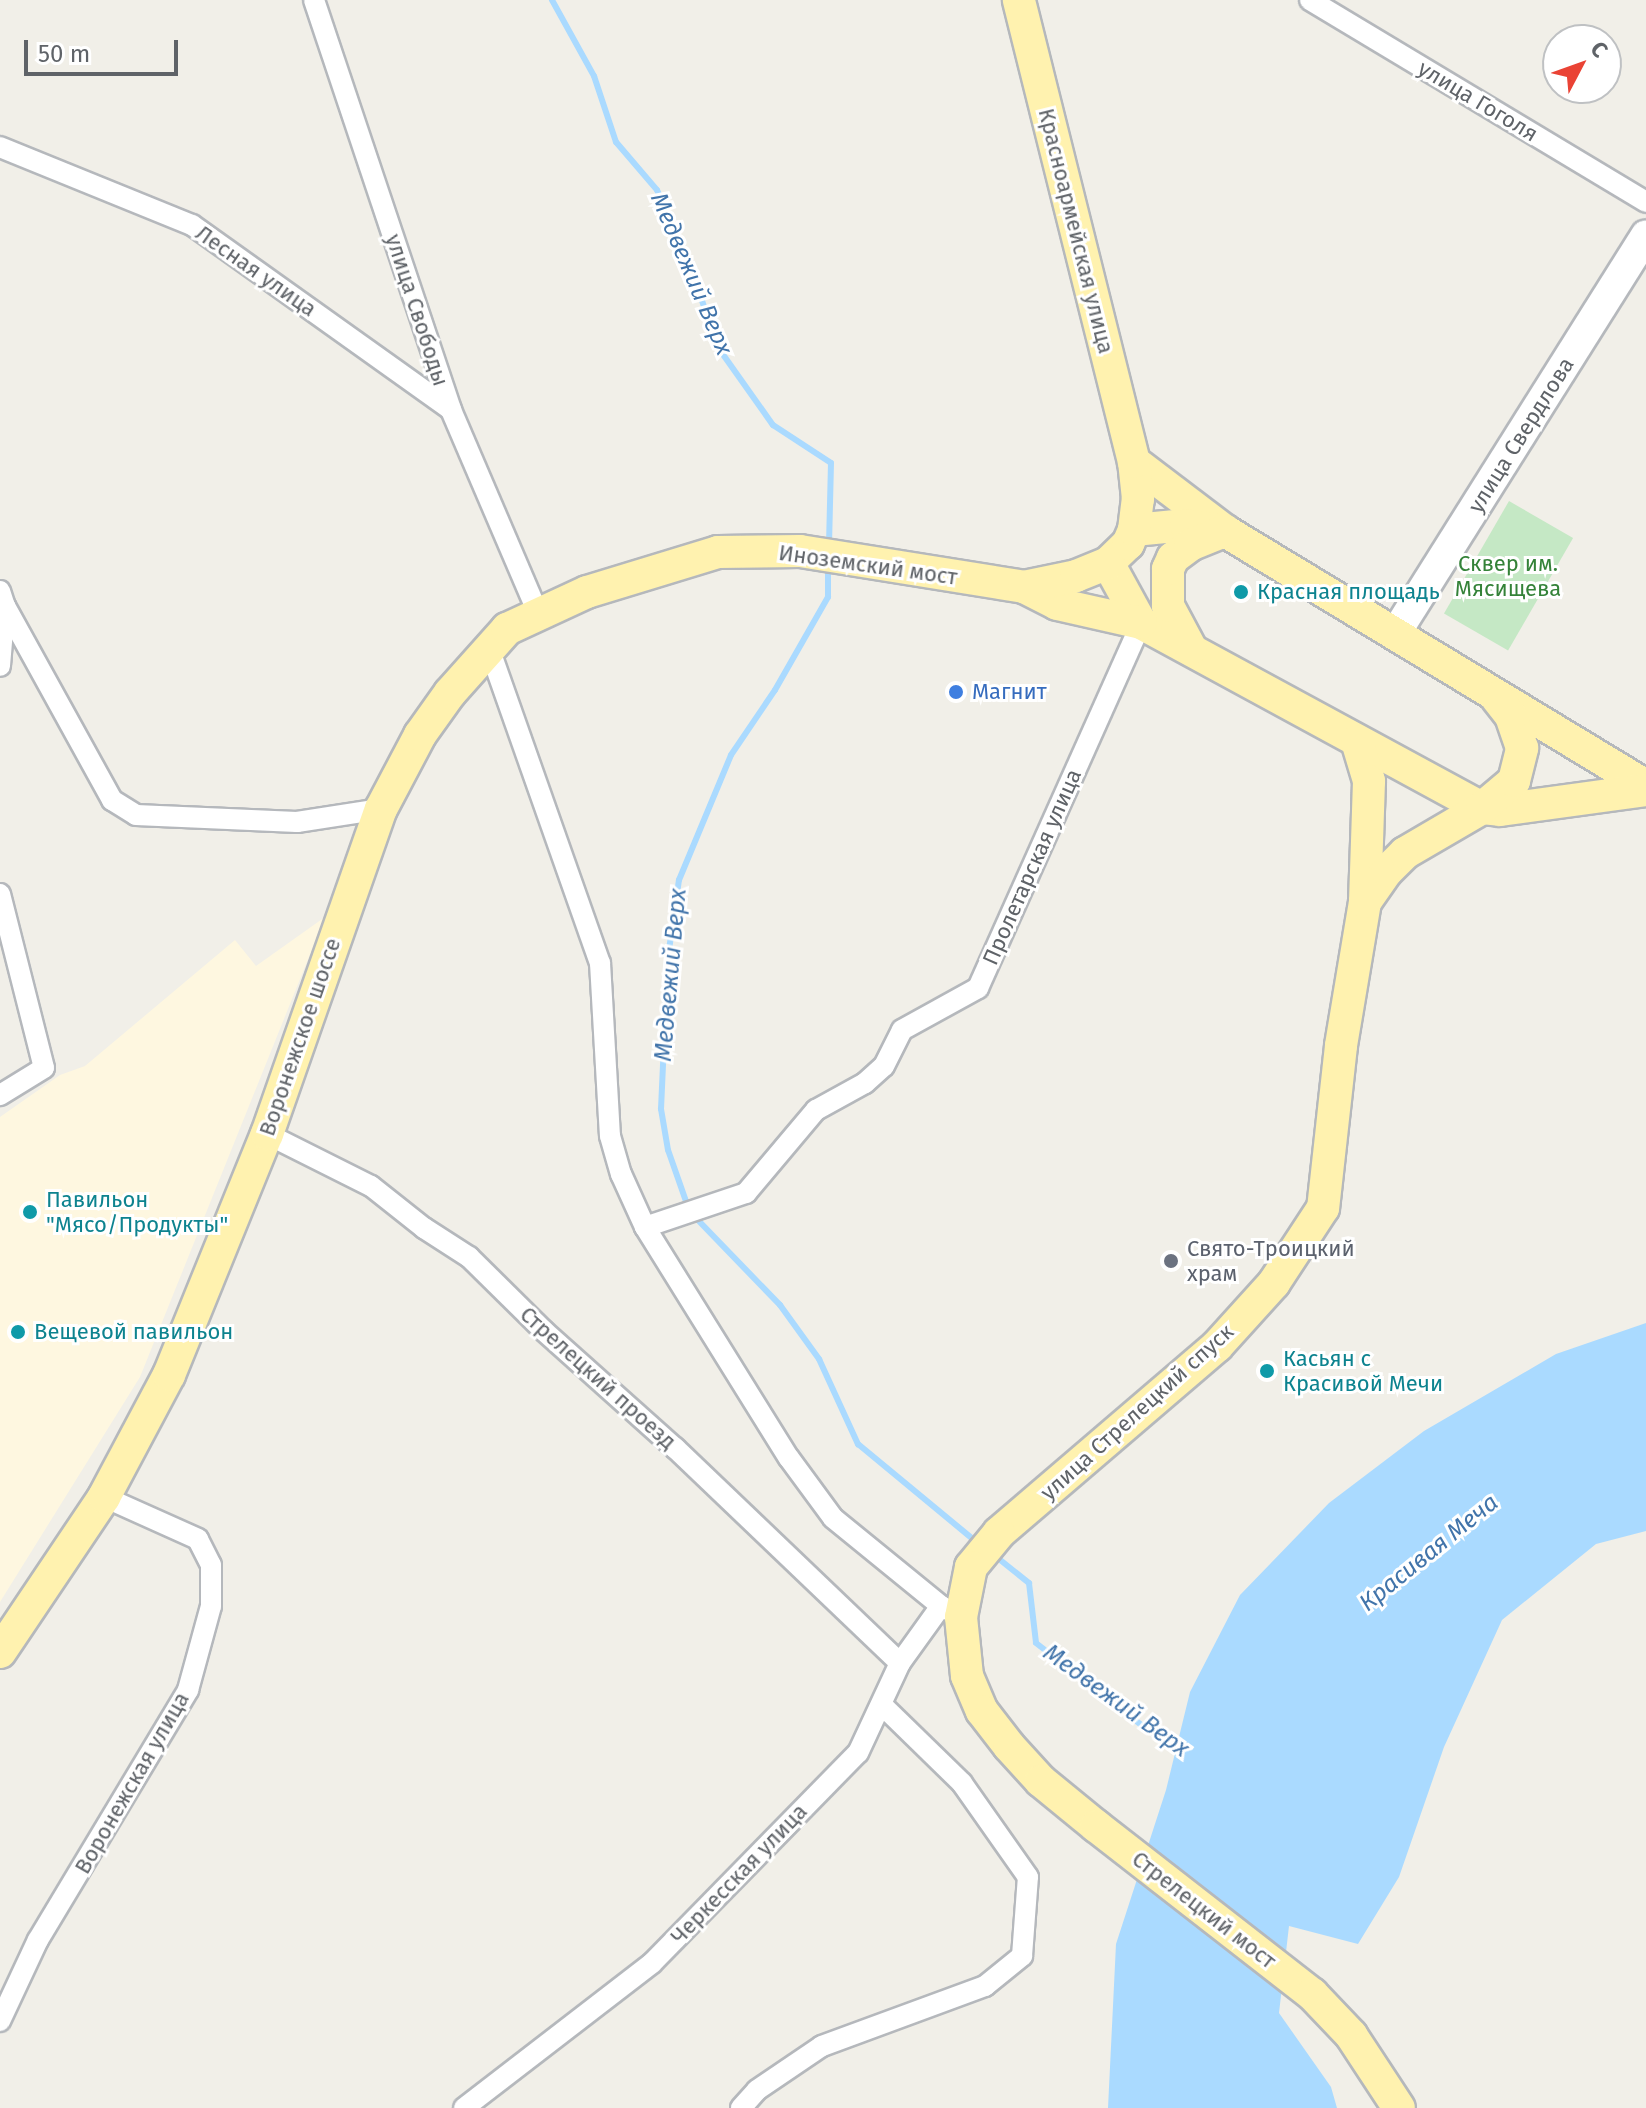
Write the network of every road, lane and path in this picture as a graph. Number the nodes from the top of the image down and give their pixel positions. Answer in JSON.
{"nodes":[{"id":1,"x":314,"y":0,"type":"edge"},
{"id":2,"x":1019,"y":0,"type":"edge"},
{"id":3,"x":1310,"y":0,"type":"edge"},
{"id":4,"x":0,"y":147,"type":"edge"},
{"id":5,"x":1646,"y":202,"type":"edge"},
{"id":6,"x":1646,"y":236,"type":"edge"},
{"id":7,"x":451,"y":410,"type":"junction"},
{"id":8,"x":1134,"y":462,"type":"junction"},
{"id":9,"x":1134,"y":530,"type":"junction"},
{"id":10,"x":1225,"y":531,"type":"junction"},
{"id":11,"x":718,"y":552,"type":"joint"},
{"id":12,"x":1108,"y":563,"type":"junction"},
{"id":13,"x":1021,"y":587,"type":"junction"},
{"id":14,"x":2,"y":599,"type":"edge"},
{"id":15,"x":538,"y":613,"type":"junction"},
{"id":16,"x":1141,"y":623,"type":"junction"},
{"id":17,"x":1395,"y":634,"type":"junction"},
{"id":18,"x":489,"y":648,"type":"junction"},
{"id":19,"x":1191,"y":649,"type":"junction"},
{"id":20,"x":0,"y":666,"type":"edge"},
{"id":21,"x":1492,"y":692,"type":"junction"},
{"id":22,"x":1357,"y":741,"type":"junction"},
{"id":23,"x":1646,"y":788,"type":"edge"},
{"id":24,"x":1482,"y":808,"type":"junction"},
{"id":25,"x":381,"y":809,"type":"junction"},
{"id":26,"x":0,"y":894,"type":"edge"},
{"id":27,"x":1365,"y":902,"type":"junction"},
{"id":28,"x":0,"y":1095,"type":"edge"},
{"id":29,"x":267,"y":1134,"type":"junction"},
{"id":30,"x":645,"y":1227,"type":"junction"},
{"id":31,"x":104,"y":1497,"type":"junction"},
{"id":32,"x":951,"y":1611,"type":"junction"},
{"id":33,"x":0,"y":1652,"type":"edge"},
{"id":34,"x":900,"y":1663,"type":"junction"},
{"id":35,"x":882,"y":1705,"type":"junction"},
{"id":36,"x":1096,"y":1826,"type":"joint"},
{"id":37,"x":0,"y":2021,"type":"edge"},
{"id":38,"x":464,"y":2108,"type":"edge"},
{"id":39,"x":741,"y":2108,"type":"edge"},
{"id":40,"x":1399,"y":2108,"type":"edge"}],
"edges":[{"from":1,"to":7,"type":"street","name":"улица Свободы"},
{"from":2,"to":8,"type":"main road","name":"Красноармейская улица"},
{"from":3,"to":5,"type":"street","name":"улица Гоголя"},
{"from":4,"to":7,"type":"street","name":"Лесная улица"},
{"from":6,"to":17,"type":"main road","name":"улица Свердлова"},
{"from":7,"to":15,"type":"street","name":"улица Свободы"},
{"from":8,"to":9,"type":"main road"},
{"from":8,"to":10,"type":"main road"},
{"from":9,"to":10,"type":"main road"},
{"from":9,"to":12,"type":"main road"},
{"from":10,"to":17,"type":"main road"},
{"from":10,"to":19,"type":"main road"},
{"from":11,"to":13,"type":"main road","name":"Иноземский мост"},
{"from":11,"to":15,"type":"main road","name":"Воронежское шоссе"},
{"from":12,"to":13,"type":"main road"},
{"from":12,"to":16,"type":"main road"},
{"from":13,"to":16,"type":"main road"},
{"from":14,"to":20,"type":"street"},
{"from":14,"to":25,"type":"street"},
{"from":15,"to":18,"type":"main road","name":"Воронежское шоссе"},
{"from":16,"to":19,"type":"main road"},
{"from":16,"to":30,"type":"street","name":"Пролетарская улица"},
{"from":17,"to":21,"type":"main road"},
{"from":18,"to":25,"type":"main road","name":"Воронежское шоссе"},
{"from":18,"to":30,"type":"street"},
{"from":19,"to":22,"type":"main road"},
{"from":21,"to":23,"type":"main road"},
{"from":21,"to":24,"type":"main road"},
{"from":22,"to":24,"type":"main road"},
{"from":22,"to":27,"type":"main road","name":"улица Стрелецкий спуск"},
{"from":23,"to":24,"type":"main road"},
{"from":24,"to":27,"type":"main road","name":"улица Стрелецкий спуск"},
{"from":25,"to":29,"type":"main road","name":"Воронежское шоссе"},
{"from":26,"to":28,"type":"street"},
{"from":27,"to":32,"type":"main road","name":"улица Стрелецкий спуск"},
{"from":29,"to":31,"type":"main road","name":"Воронежское шоссе"},
{"from":29,"to":34,"type":"street","name":"Стрелецкий проезд"},
{"from":30,"to":32,"type":"street"},
{"from":31,"to":33,"type":"main road","name":"Воронежское шоссе"},
{"from":31,"to":37,"type":"street","name":"Воронежская улица"},
{"from":32,"to":34,"type":"street","name":"Черкесская улица"},
{"from":32,"to":36,"type":"main road","name":"улица Стрелецкий спуск"},
{"from":34,"to":35,"type":"street","name":"Черкесская улица"},
{"from":35,"to":38,"type":"street","name":"Черкесская улица"},
{"from":35,"to":39,"type":"street"},
{"from":36,"to":40,"type":"main road","name":"Стрелецкий мост"}]}
